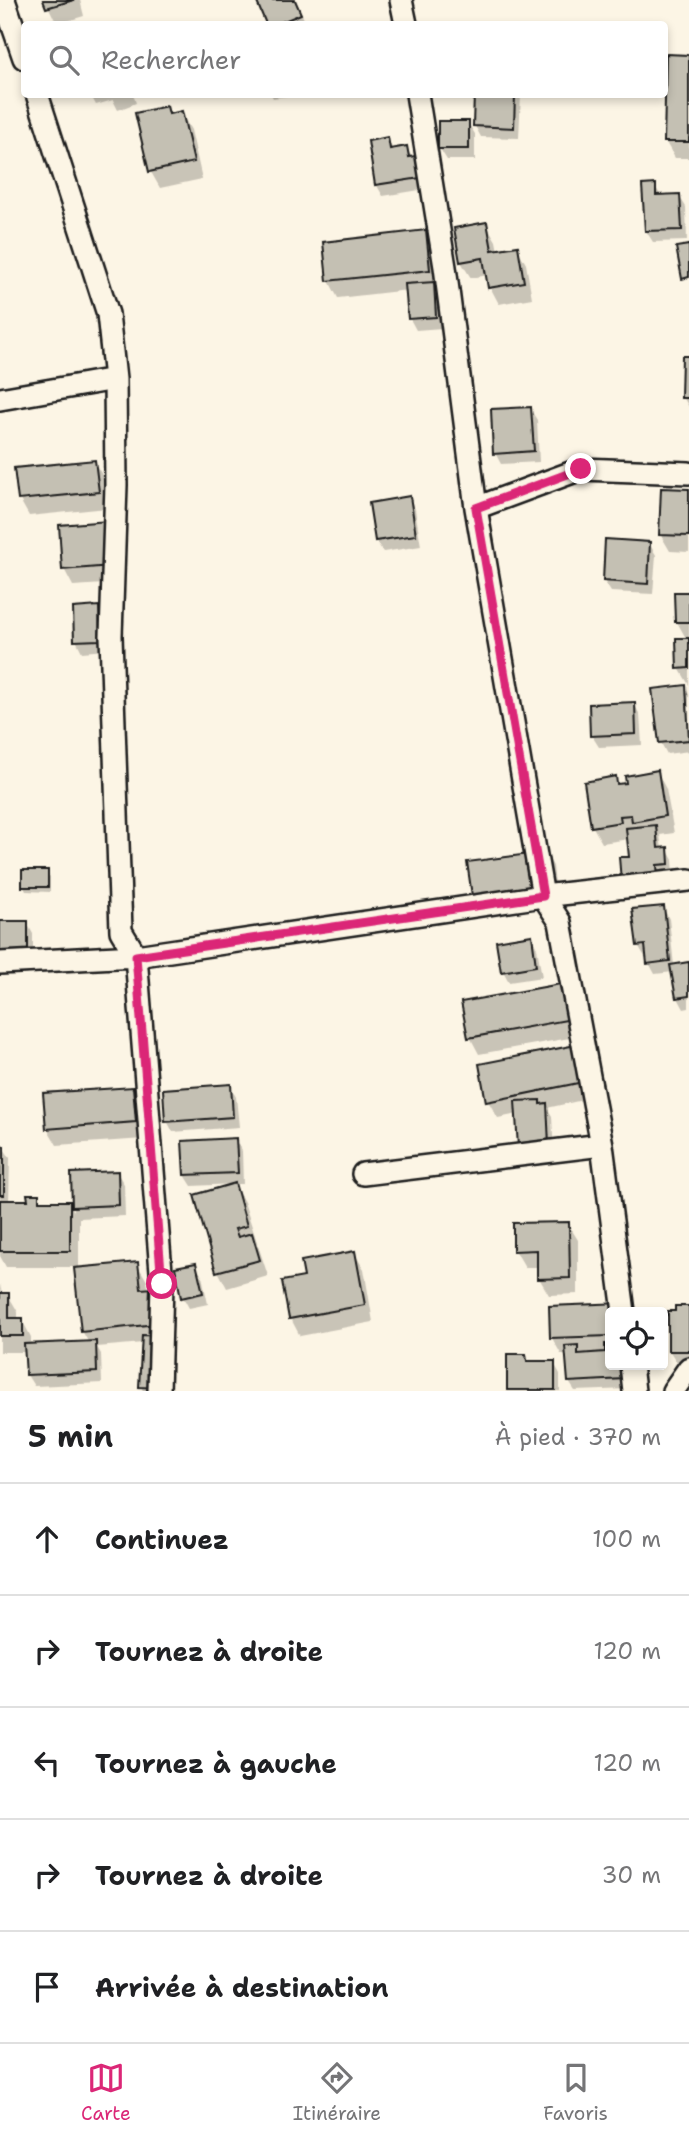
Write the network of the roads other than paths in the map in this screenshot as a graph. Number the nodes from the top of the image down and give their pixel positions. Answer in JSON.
{"nodes":[{"id":1,"x":4,"y":0,"type":"edge"},
{"id":2,"x":401,"y":0,"type":"edge"},
{"id":3,"x":404,"y":21,"type":"edge"},
{"id":4,"x":21,"y":49,"type":"edge"},
{"id":5,"x":38,"y":98,"type":"edge"},
{"id":6,"x":418,"y":98,"type":"edge"},
{"id":7,"x":115,"y":379,"type":"junction"},
{"id":8,"x":0,"y":399,"type":"edge"},
{"id":9,"x":689,"y":473,"type":"edge"},
{"id":10,"x":476,"y":508,"type":"junction"},
{"id":11,"x":689,"y":880,"type":"edge"},
{"id":12,"x":543,"y":896,"type":"junction"},
{"id":13,"x":136,"y":956,"type":"junction"},
{"id":14,"x":0,"y":963,"type":"edge"},
{"id":15,"x":602,"y":1145,"type":"junction"},
{"id":16,"x":363,"y":1174,"type":"dead end"},
{"id":17,"x":623,"y":1307,"type":"edge"},
{"id":18,"x":689,"y":1368,"type":"edge"},
{"id":19,"x":632,"y":1370,"type":"edge"},
{"id":20,"x":159,"y":1391,"type":"edge"},
{"id":21,"x":635,"y":1391,"type":"edge"},
{"id":22,"x":673,"y":1391,"type":"edge"}],
"edges":[{"from":1,"to":4,"type":"street"},
{"from":2,"to":3,"type":"street"},
{"from":5,"to":7,"type":"street"},
{"from":6,"to":10,"type":"street"},
{"from":7,"to":8,"type":"street"},
{"from":7,"to":13,"type":"street"},
{"from":9,"to":10,"type":"street"},
{"from":10,"to":12,"type":"street"},
{"from":11,"to":12,"type":"street"},
{"from":12,"to":13,"type":"street"},
{"from":12,"to":15,"type":"street"},
{"from":13,"to":14,"type":"street"},
{"from":13,"to":20,"type":"street"},
{"from":15,"to":16,"type":"street"},
{"from":15,"to":17,"type":"street"},
{"from":18,"to":22,"type":"street"},
{"from":19,"to":21,"type":"street"}]}
